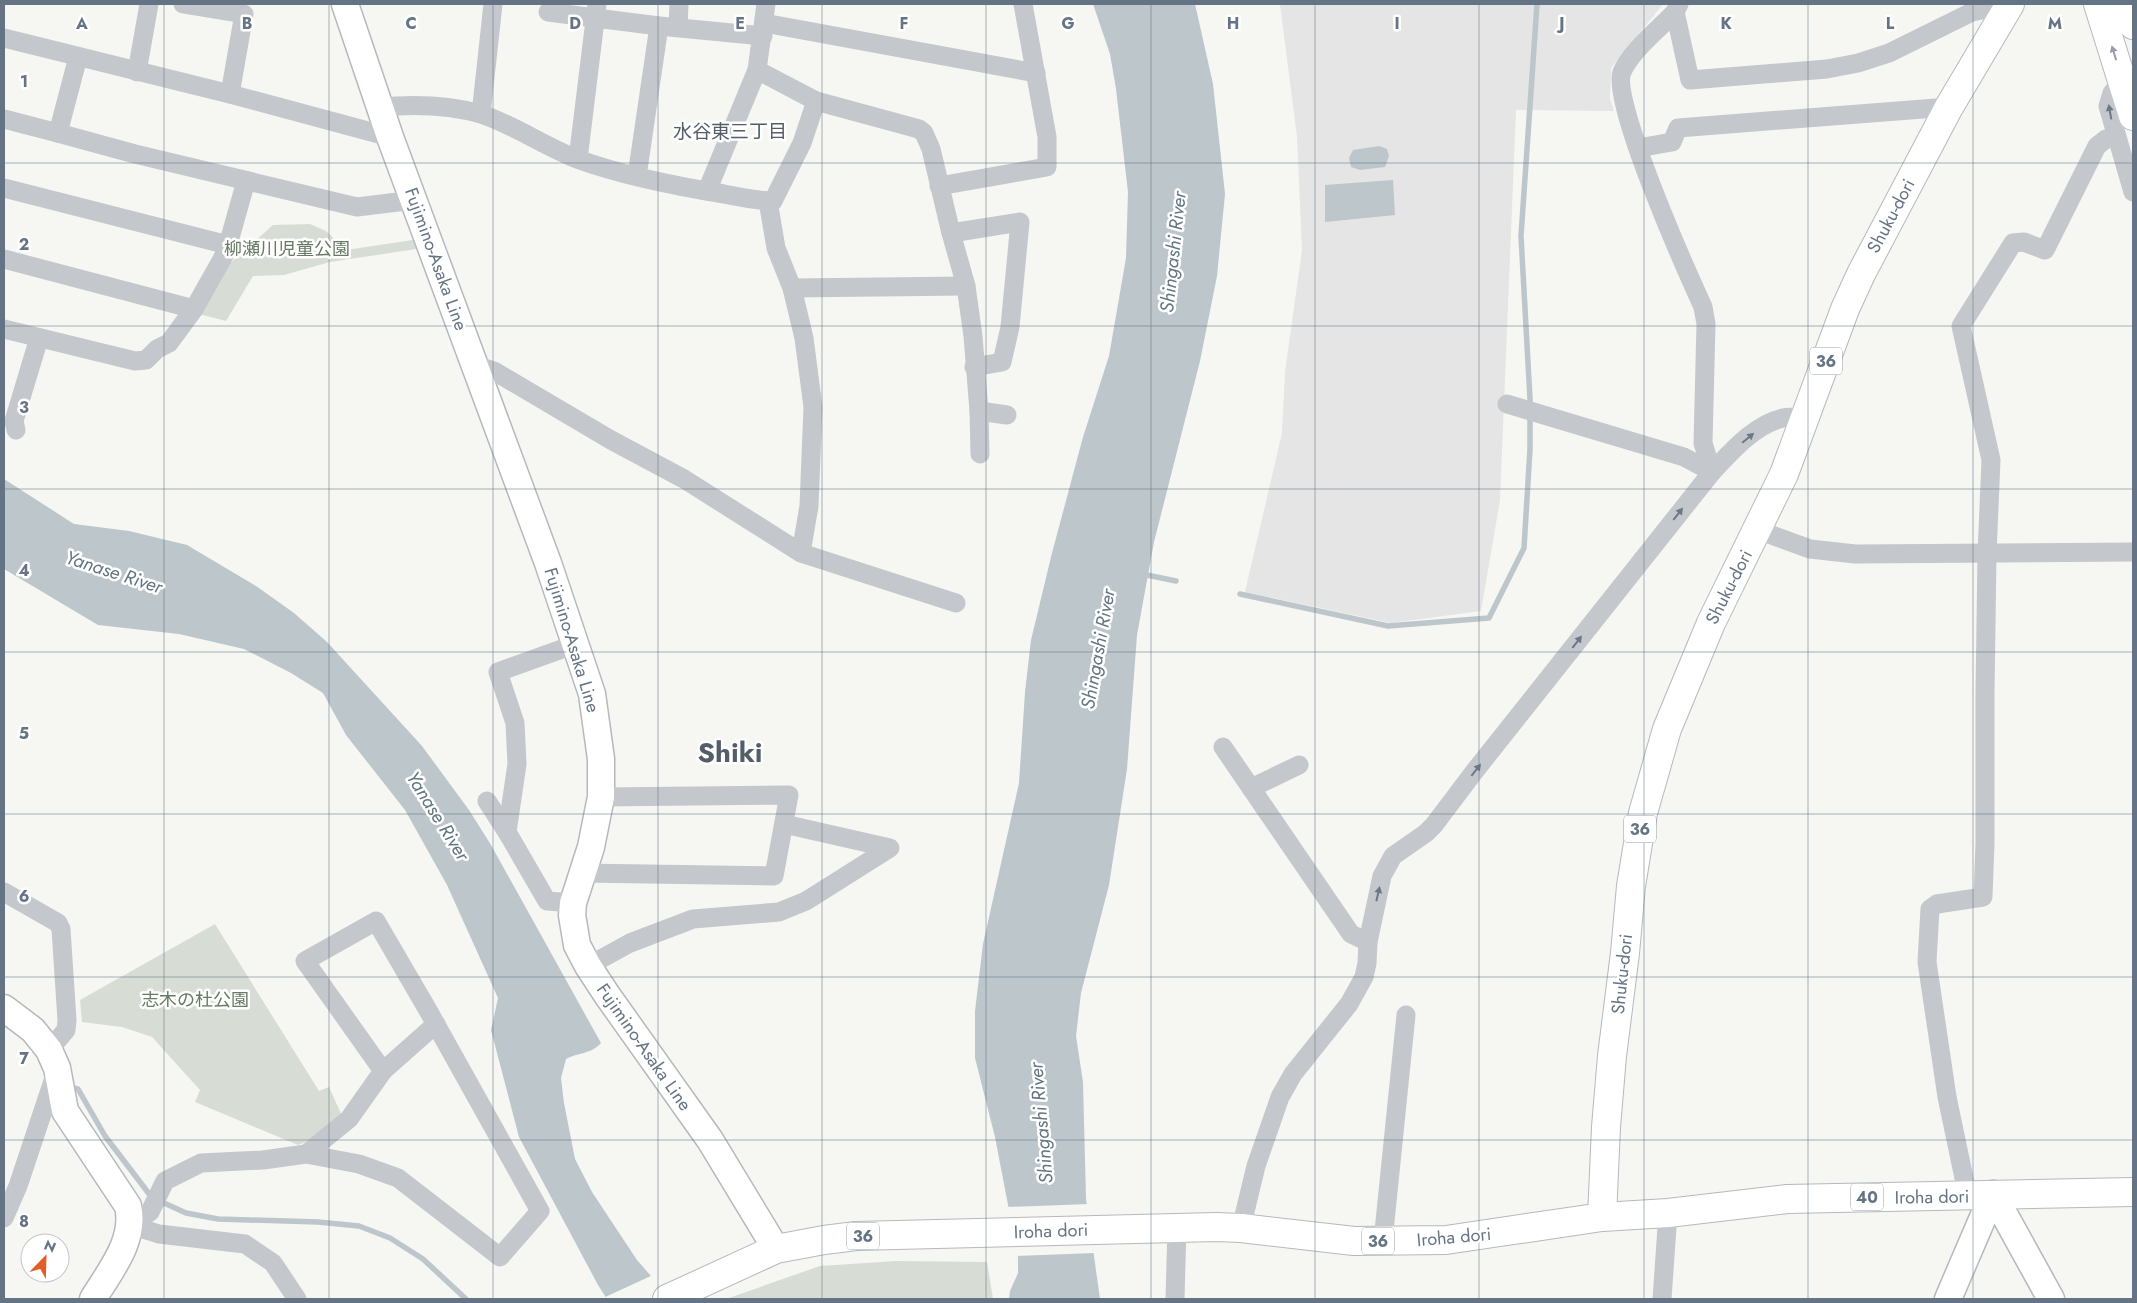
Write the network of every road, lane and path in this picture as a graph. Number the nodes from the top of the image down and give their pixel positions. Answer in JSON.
{"nodes":[{"id":1,"x":149,"y":4,"type":"edge"},
{"id":2,"x":183,"y":4,"type":"edge"},
{"id":3,"x":345,"y":4,"type":"edge"},
{"id":4,"x":493,"y":4,"type":"edge"},
{"id":5,"x":679,"y":4,"type":"edge"},
{"id":6,"x":766,"y":4,"type":"edge"},
{"id":7,"x":1022,"y":4,"type":"edge"},
{"id":8,"x":2010,"y":4,"type":"edge"},
{"id":9,"x":2098,"y":4,"type":"edge"},
{"id":10,"x":2126,"y":4,"type":"edge"},
{"id":11,"x":1677,"y":8,"type":"edge"},
{"id":12,"x":597,"y":11,"type":"edge"},
{"id":13,"x":548,"y":12,"type":"dead end"},
{"id":14,"x":2133,"y":25,"type":"edge"},
{"id":15,"x":659,"y":26,"type":"junction"},
{"id":16,"x":678,"y":27,"type":"junction"},
{"id":17,"x":763,"y":29,"type":"junction"},
{"id":18,"x":4,"y":38,"type":"edge"},
{"id":19,"x":78,"y":57,"type":"junction"},
{"id":20,"x":757,"y":70,"type":"junction"},
{"id":21,"x":137,"y":72,"type":"junction"},
{"id":22,"x":1036,"y":73,"type":"junction"},
{"id":23,"x":230,"y":94,"type":"junction"},
{"id":24,"x":816,"y":101,"type":"junction"},
{"id":25,"x":379,"y":107,"type":"junction"},
{"id":26,"x":1949,"y":107,"type":"junction"},
{"id":27,"x":480,"y":114,"type":"junction"},
{"id":28,"x":4,"y":119,"type":"edge"},
{"id":29,"x":2125,"y":126,"type":"edge"},
{"id":30,"x":58,"y":133,"type":"junction"},
{"id":31,"x":390,"y":137,"type":"junction"},
{"id":32,"x":1638,"y":148,"type":"junction"},
{"id":33,"x":578,"y":159,"type":"junction"},
{"id":34,"x":637,"y":176,"type":"junction"},
{"id":35,"x":246,"y":181,"type":"junction"},
{"id":36,"x":939,"y":186,"type":"junction"},
{"id":37,"x":4,"y":188,"type":"edge"},
{"id":38,"x":707,"y":191,"type":"junction"},
{"id":39,"x":2133,"y":192,"type":"edge"},
{"id":40,"x":414,"y":200,"type":"junction"},
{"id":41,"x":768,"y":201,"type":"junction"},
{"id":42,"x":951,"y":233,"type":"junction"},
{"id":43,"x":228,"y":245,"type":"junction"},
{"id":44,"x":4,"y":259,"type":"edge"},
{"id":45,"x":966,"y":286,"type":"junction"},
{"id":46,"x":792,"y":288,"type":"junction"},
{"id":47,"x":194,"y":309,"type":"junction"},
{"id":48,"x":4,"y":329,"type":"edge"},
{"id":49,"x":39,"y":338,"type":"junction"},
{"id":50,"x":475,"y":365,"type":"junction"},
{"id":51,"x":974,"y":368,"type":"junction"},
{"id":52,"x":1507,"y":404,"type":"dead end"},
{"id":53,"x":979,"y":411,"type":"junction"},
{"id":54,"x":1007,"y":415,"type":"dead end"},
{"id":55,"x":1806,"y":419,"type":"junction"},
{"id":56,"x":16,"y":430,"type":"dead end"},
{"id":57,"x":980,"y":454,"type":"dead end"},
{"id":58,"x":1712,"y":472,"type":"junction"},
{"id":59,"x":1758,"y":530,"type":"junction"},
{"id":60,"x":2133,"y":552,"type":"edge"},
{"id":61,"x":801,"y":553,"type":"junction"},
{"id":62,"x":1987,"y":554,"type":"junction"},
{"id":63,"x":956,"y":603,"type":"dead end"},
{"id":64,"x":576,"y":644,"type":"junction"},
{"id":65,"x":1223,"y":747,"type":"dead end"},
{"id":66,"x":1299,"y":765,"type":"dead end"},
{"id":67,"x":1250,"y":788,"type":"junction"},
{"id":68,"x":600,"y":797,"type":"junction"},
{"id":69,"x":487,"y":801,"type":"dead end"},
{"id":70,"x":784,"y":824,"type":"junction"},
{"id":71,"x":507,"y":832,"type":"junction"},
{"id":72,"x":581,"y":873,"type":"junction"},
{"id":73,"x":4,"y":892,"type":"edge"},
{"id":74,"x":573,"y":903,"type":"junction"},
{"id":75,"x":1368,"y":942,"type":"junction"},
{"id":76,"x":588,"y":966,"type":"junction"},
{"id":77,"x":4,"y":1008,"type":"edge"},
{"id":78,"x":1406,"y":1015,"type":"dead end"},
{"id":79,"x":436,"y":1024,"type":"junction"},
{"id":80,"x":53,"y":1059,"type":"junction"},
{"id":81,"x":383,"y":1071,"type":"junction"},
{"id":82,"x":306,"y":1154,"type":"junction"},
{"id":83,"x":2133,"y":1192,"type":"edge"},
{"id":84,"x":1980,"y":1196,"type":"junction"},
{"id":85,"x":1668,"y":1212,"type":"junction"},
{"id":86,"x":1602,"y":1217,"type":"junction"},
{"id":87,"x":4,"y":1218,"type":"edge"},
{"id":88,"x":130,"y":1225,"type":"junction"},
{"id":89,"x":1165,"y":1227,"type":"junction"},
{"id":90,"x":1242,"y":1228,"type":"junction"},
{"id":91,"x":1383,"y":1241,"type":"junction"},
{"id":92,"x":776,"y":1249,"type":"junction"},
{"id":93,"x":93,"y":1299,"type":"edge"},
{"id":94,"x":297,"y":1299,"type":"edge"},
{"id":95,"x":667,"y":1299,"type":"edge"},
{"id":96,"x":1175,"y":1299,"type":"edge"},
{"id":97,"x":1662,"y":1299,"type":"edge"},
{"id":98,"x":1948,"y":1299,"type":"edge"},
{"id":99,"x":2051,"y":1299,"type":"edge"}],
"edges":[{"from":1,"to":21,"type":"street"},
{"from":2,"to":23,"type":"street"},
{"from":3,"to":25,"type":"main road","name":"Fujimino-Asaka Line"},
{"from":4,"to":27,"type":"street"},
{"from":5,"to":16,"type":"street"},
{"from":6,"to":17,"type":"street"},
{"from":7,"to":22,"type":"street"},
{"from":8,"to":11,"type":"street"},
{"from":8,"to":26,"type":"main road","name":"Shuku-dori","number":"36"},
{"from":29,"to":9,"type":"main road","one_way":true},
{"from":10,"to":14,"type":"main road"},
{"from":11,"to":32,"type":"street"},
{"from":12,"to":13,"type":"street"},
{"from":12,"to":15,"type":"street"},
{"from":12,"to":33,"type":"street"},
{"from":15,"to":16,"type":"street"},
{"from":15,"to":34,"type":"street"},
{"from":16,"to":17,"type":"street"},
{"from":17,"to":20,"type":"street"},
{"from":17,"to":22,"type":"street"},
{"from":18,"to":19,"type":"street"},
{"from":19,"to":21,"type":"street"},
{"from":19,"to":30,"type":"street"},
{"from":20,"to":24,"type":"street"},
{"from":20,"to":38,"type":"street"},
{"from":21,"to":23,"type":"street"},
{"from":22,"to":36,"type":"street"},
{"from":23,"to":31,"type":"street"},
{"from":24,"to":36,"type":"street"},
{"from":24,"to":41,"type":"street"},
{"from":25,"to":27,"type":"street"},
{"from":25,"to":31,"type":"main road","name":"Fujimino-Asaka Line"},
{"from":26,"to":32,"type":"street"},
{"from":26,"to":55,"type":"main road","name":"Shuku-dori","number":"36"},
{"from":27,"to":33,"type":"street"},
{"from":28,"to":30,"type":"street"},
{"from":29,"to":39,"type":"street"},
{"from":29,"to":62,"type":"street"},
{"from":30,"to":35,"type":"street"},
{"from":31,"to":40,"type":"main road","name":"Fujimino-Asaka Line"},
{"from":32,"to":58,"type":"street"},
{"from":33,"to":34,"type":"street"},
{"from":34,"to":38,"type":"street"},
{"from":35,"to":40,"type":"street"},
{"from":35,"to":43,"type":"street"},
{"from":36,"to":42,"type":"street"},
{"from":37,"to":43,"type":"street"},
{"from":38,"to":41,"type":"street"},
{"from":40,"to":50,"type":"main road","name":"Fujimino-Asaka Line"},
{"from":41,"to":46,"type":"street"},
{"from":42,"to":45,"type":"street"},
{"from":42,"to":51,"type":"street"},
{"from":43,"to":47,"type":"street"},
{"from":44,"to":47,"type":"street"},
{"from":45,"to":46,"type":"street"},
{"from":45,"to":51,"type":"street"},
{"from":46,"to":61,"type":"street"},
{"from":47,"to":49,"type":"street"},
{"from":48,"to":49,"type":"street"},
{"from":49,"to":56,"type":"street"},
{"from":50,"to":61,"type":"street"},
{"from":50,"to":64,"type":"main road","name":"Fujimino-Asaka Line"},
{"from":51,"to":53,"type":"street"},
{"from":52,"to":58,"type":"street"},
{"from":53,"to":54,"type":"street"},
{"from":53,"to":57,"type":"street"},
{"from":58,"to":55,"type":"street","one_way":true},
{"from":55,"to":59,"type":"main road","name":"Shuku-dori","number":"36"},
{"from":75,"to":58,"type":"street","one_way":true},
{"from":59,"to":62,"type":"street"},
{"from":59,"to":86,"type":"main road","name":"Shuku-dori","number":"36"},
{"from":60,"to":62,"type":"street"},
{"from":61,"to":63,"type":"street"},
{"from":62,"to":84,"type":"street"},
{"from":64,"to":68,"type":"main road","name":"Fujimino-Asaka Line"},
{"from":64,"to":71,"type":"street"},
{"from":65,"to":67,"type":"street"},
{"from":66,"to":67,"type":"street"},
{"from":67,"to":75,"type":"street"},
{"from":68,"to":70,"type":"street"},
{"from":68,"to":72,"type":"main road","name":"Fujimino-Asaka Line"},
{"from":69,"to":71,"type":"street"},
{"from":70,"to":72,"type":"street"},
{"from":70,"to":76,"type":"street"},
{"from":71,"to":74,"type":"street"},
{"from":72,"to":74,"type":"main road","name":"Fujimino-Asaka Line"},
{"from":73,"to":80,"type":"street"},
{"from":74,"to":76,"type":"main road","name":"Fujimino-Asaka Line"},
{"from":75,"to":90,"type":"street"},
{"from":76,"to":92,"type":"main road","name":"Fujimino-Asaka Line"},
{"from":77,"to":80,"type":"main road"},
{"from":78,"to":91,"type":"street"},
{"from":79,"to":81,"type":"street"},
{"from":79,"to":81,"type":"street"},
{"from":79,"to":82,"type":"street"},
{"from":80,"to":87,"type":"street"},
{"from":80,"to":88,"type":"main road"},
{"from":81,"to":82,"type":"street"},
{"from":82,"to":88,"type":"street"},
{"from":83,"to":84,"type":"main road","name":"Iroha dori","number":"40"},
{"from":84,"to":85,"type":"main road","name":"Iroha dori","number":"40"},
{"from":84,"to":98,"type":"main road"},
{"from":84,"to":99,"type":"main road"},
{"from":85,"to":86,"type":"main road","name":"Iroha dori","number":"40"},
{"from":85,"to":97,"type":"street"},
{"from":86,"to":91,"type":"main road","name":"Iroha dori","number":"36"},
{"from":88,"to":93,"type":"main road"},
{"from":88,"to":94,"type":"street"},
{"from":89,"to":90,"type":"main road","name":"Iroha dori","number":"36"},
{"from":89,"to":92,"type":"main road","name":"Iroha dori","number":"36"},
{"from":89,"to":96,"type":"street"},
{"from":90,"to":91,"type":"main road","name":"Iroha dori","number":"36"},
{"from":92,"to":95,"type":"main road","number":"36"}]}
